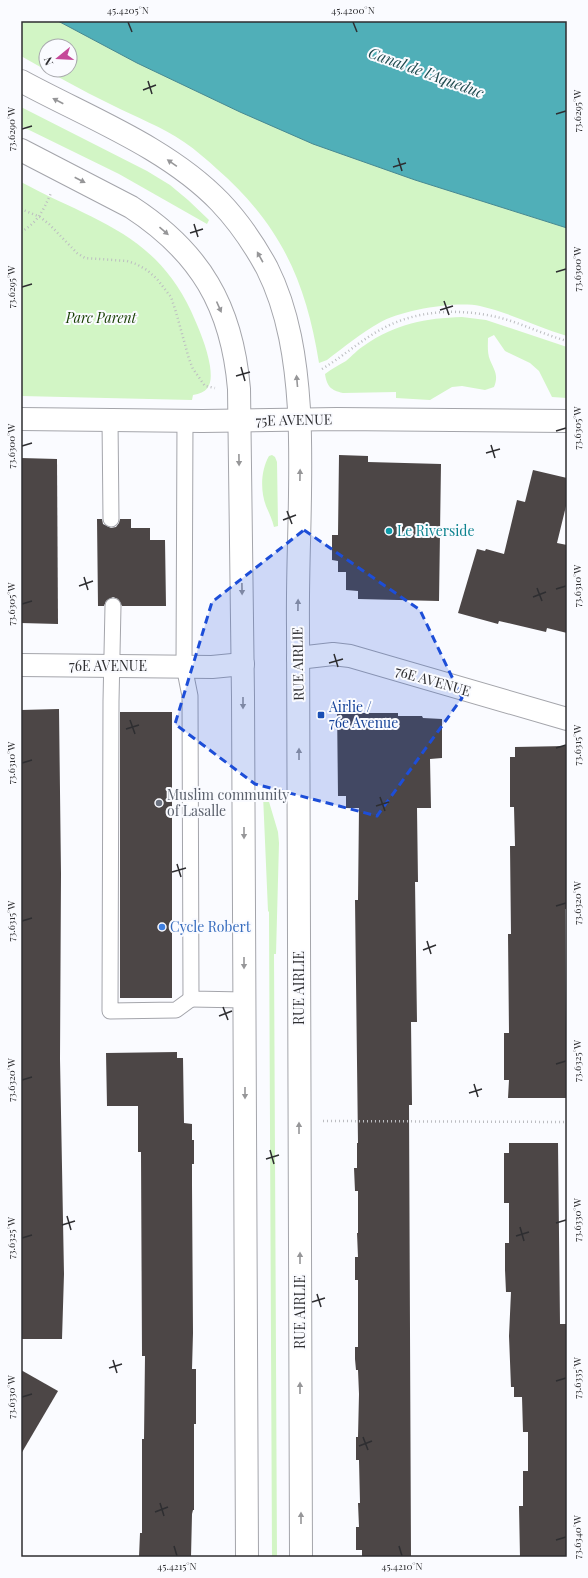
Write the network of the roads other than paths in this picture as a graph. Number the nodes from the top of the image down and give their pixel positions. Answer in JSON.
{"nodes":[{"id":1,"x":21,"y":81,"type":"edge"},
{"id":2,"x":21,"y":150,"type":"edge"},
{"id":3,"x":21,"y":419,"type":"edge"},
{"id":4,"x":110,"y":420,"type":"junction"},
{"id":5,"x":300,"y":420,"type":"junction"},
{"id":6,"x":185,"y":421,"type":"junction"},
{"id":7,"x":239,"y":421,"type":"junction"},
{"id":8,"x":567,"y":421,"type":"edge"},
{"id":9,"x":111,"y":518,"type":"dead end"},
{"id":10,"x":114,"y":606,"type":"dead end"},
{"id":11,"x":298,"y":658,"type":"junction"},
{"id":12,"x":243,"y":664,"type":"junction"},
{"id":13,"x":21,"y":665,"type":"edge"},
{"id":14,"x":113,"y":665,"type":"junction"},
{"id":15,"x":184,"y":666,"type":"junction"},
{"id":16,"x":567,"y":719,"type":"edge"},
{"id":17,"x":191,"y":999,"type":"junction"},
{"id":18,"x":245,"y":1000,"type":"junction"},
{"id":19,"x":247,"y":1557,"type":"edge"},
{"id":20,"x":301,"y":1557,"type":"edge"}],
"edges":[{"from":5,"to":1,"type":"main road","name":"RUE AIRLIE","one_way":true},
{"from":2,"to":7,"type":"main road","one_way":true},
{"from":3,"to":4,"type":"main road","name":"75E AVENUE"},
{"from":4,"to":6,"type":"main road","name":"75E AVENUE"},
{"from":4,"to":9,"type":"lane"},
{"from":5,"to":7,"type":"main road","name":"75E AVENUE"},
{"from":5,"to":8,"type":"main road","name":"75E AVENUE"},
{"from":11,"to":5,"type":"main road","name":"RUE AIRLIE","one_way":true},
{"from":6,"to":7,"type":"main road","name":"75E AVENUE"},
{"from":6,"to":15,"type":"lane"},
{"from":7,"to":12,"type":"main road","one_way":true},
{"from":10,"to":14,"type":"lane"},
{"from":11,"to":16,"type":"main road","name":"76E AVENUE"},
{"from":20,"to":11,"type":"main road","name":"RUE AIRLIE","one_way":true},
{"from":12,"to":15,"type":"main road","name":"76E AVENUE"},
{"from":12,"to":18,"type":"main road","one_way":true},
{"from":13,"to":14,"type":"main road","name":"76E AVENUE"},
{"from":14,"to":15,"type":"main road","name":"76E AVENUE"},
{"from":14,"to":17,"type":"lane"},
{"from":15,"to":17,"type":"lane"},
{"from":17,"to":18,"type":"lane"},
{"from":18,"to":19,"type":"main road","one_way":true}]}
